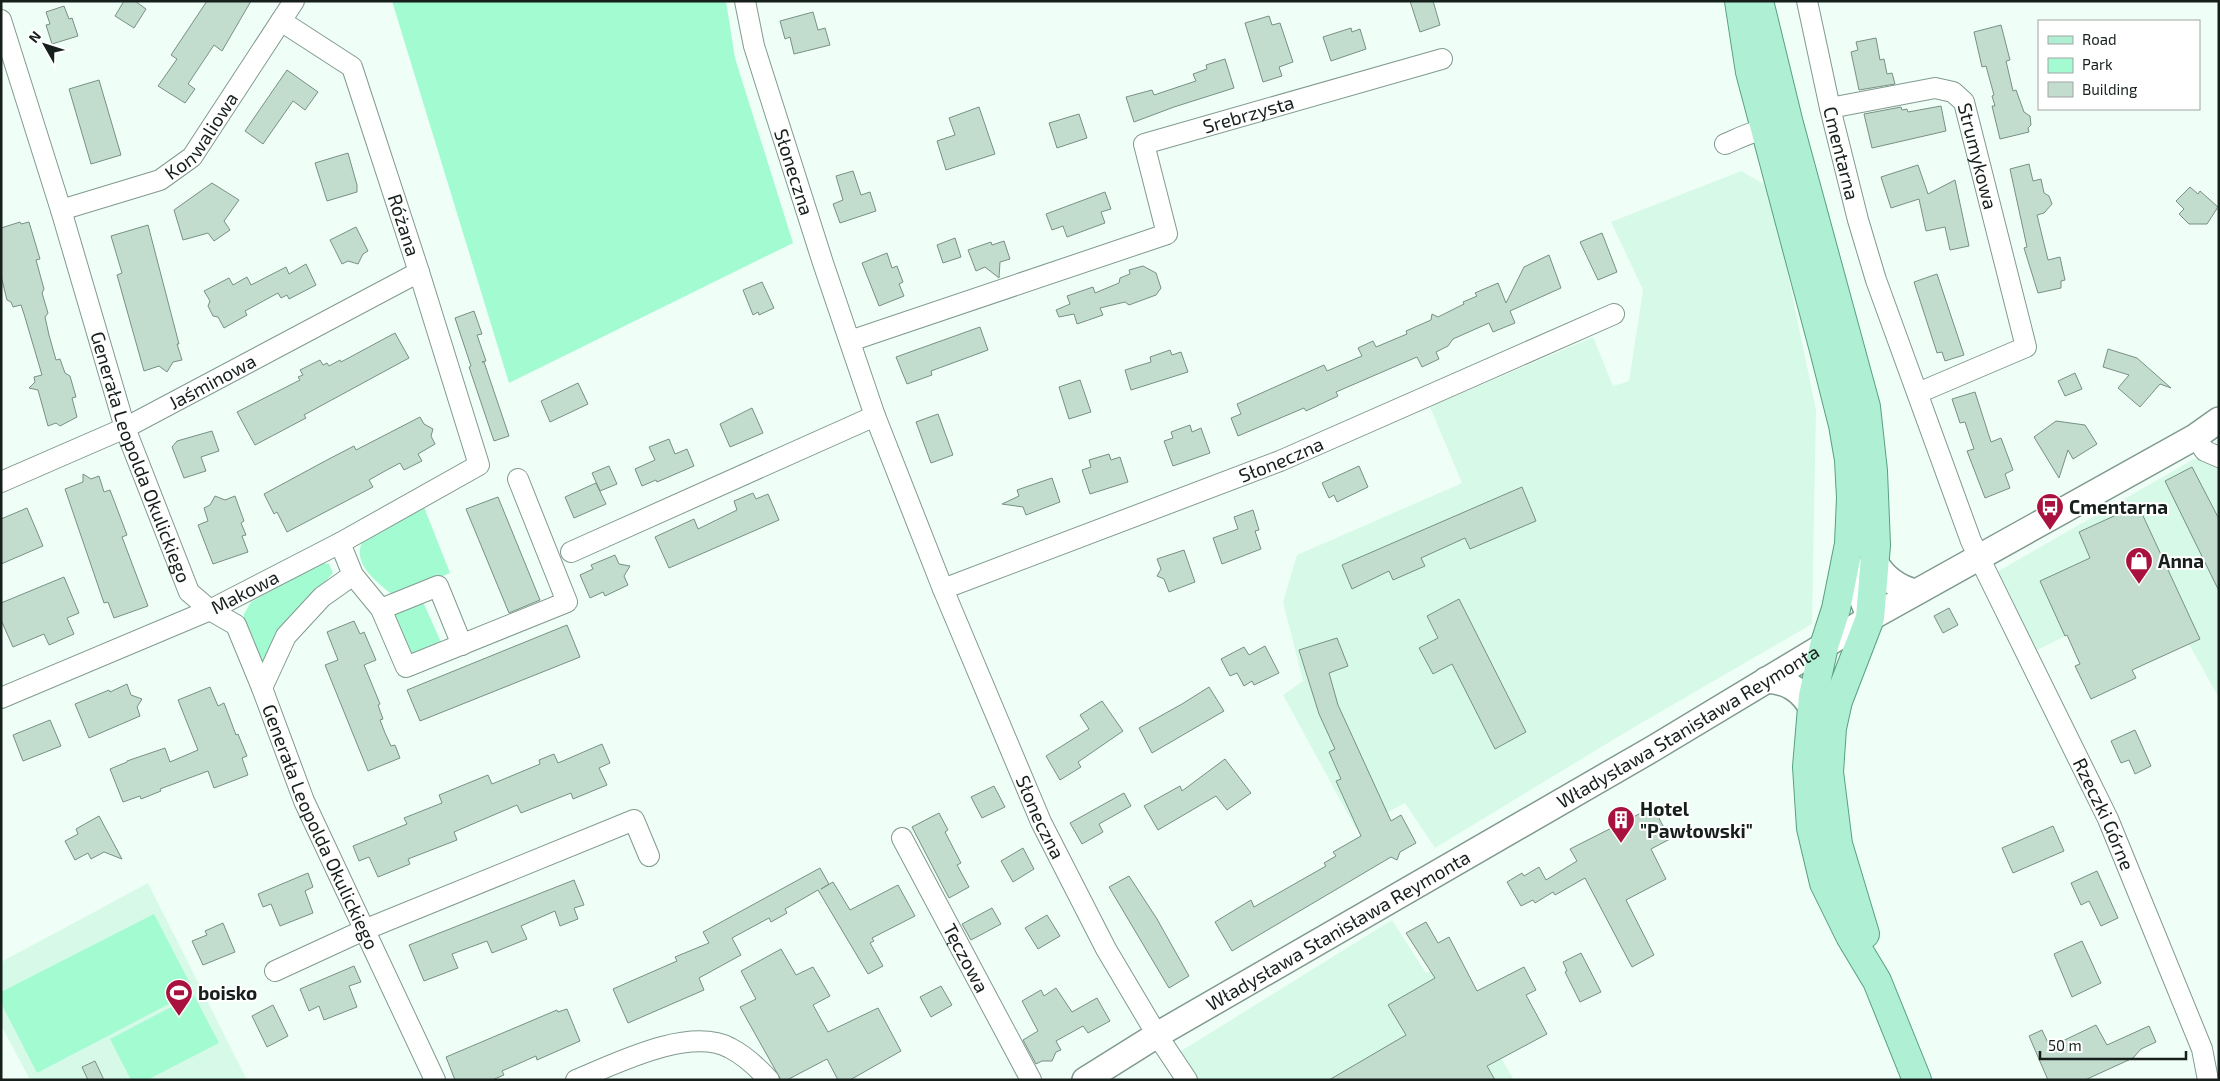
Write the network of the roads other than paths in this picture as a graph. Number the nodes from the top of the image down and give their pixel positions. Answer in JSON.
{"nodes":[{"id":1,"x":294,"y":1,"type":"edge"},
{"id":2,"x":745,"y":1,"type":"edge"},
{"id":3,"x":1739,"y":1,"type":"edge"},
{"id":4,"x":1759,"y":1,"type":"edge"},
{"id":5,"x":1807,"y":1,"type":"edge"},
{"id":6,"x":1,"y":20,"type":"edge"},
{"id":7,"x":281,"y":21,"type":"junction"},
{"id":8,"x":1442,"y":59,"type":"dead end"},
{"id":9,"x":1784,"y":103,"type":"junction"},
{"id":10,"x":1830,"y":108,"type":"junction"},
{"id":11,"x":1764,"y":130,"type":"junction"},
{"id":12,"x":1725,"y":144,"type":"dead end"},
{"id":13,"x":1797,"y":151,"type":"junction"},
{"id":14,"x":61,"y":210,"type":"junction"},
{"id":15,"x":419,"y":272,"type":"junction"},
{"id":16,"x":1614,"y":314,"type":"dead end"},
{"id":17,"x":850,"y":341,"type":"junction"},
{"id":18,"x":1918,"y":393,"type":"junction"},
{"id":19,"x":875,"y":416,"type":"junction"},
{"id":20,"x":2219,"y":420,"type":"edge"},
{"id":21,"x":125,"y":428,"type":"junction"},
{"id":22,"x":2195,"y":437,"type":"junction"},
{"id":23,"x":2219,"y":457,"type":"edge"},
{"id":24,"x":479,"y":466,"type":"joint"},
{"id":25,"x":518,"y":478,"type":"dead end"},
{"id":26,"x":1,"y":482,"type":"edge"},
{"id":27,"x":340,"y":543,"type":"junction"},
{"id":28,"x":571,"y":552,"type":"dead end"},
{"id":29,"x":1847,"y":555,"type":"junction"},
{"id":30,"x":1977,"y":557,"type":"junction"},
{"id":31,"x":1875,"y":562,"type":"junction"},
{"id":32,"x":353,"y":575,"type":"junction"},
{"id":33,"x":943,"y":589,"type":"junction"},
{"id":34,"x":1916,"y":592,"type":"junction"},
{"id":35,"x":382,"y":609,"type":"junction"},
{"id":36,"x":210,"y":610,"type":"junction"},
{"id":37,"x":1870,"y":618,"type":"junction"},
{"id":38,"x":462,"y":645,"type":"junction"},
{"id":39,"x":1824,"y":646,"type":"junction"},
{"id":40,"x":1766,"y":680,"type":"junction"},
{"id":41,"x":262,"y":688,"type":"junction"},
{"id":42,"x":1,"y":698,"type":"edge"},
{"id":43,"x":1812,"y":709,"type":"junction"},
{"id":44,"x":902,"y":838,"type":"dead end"},
{"id":45,"x":650,"y":856,"type":"dead end"},
{"id":46,"x":364,"y":930,"type":"junction"},
{"id":47,"x":275,"y":971,"type":"dead end"},
{"id":48,"x":1877,"y":981,"type":"junction"},
{"id":49,"x":1157,"y":1035,"type":"junction"},
{"id":50,"x":435,"y":1080,"type":"edge"},
{"id":51,"x":576,"y":1080,"type":"edge"},
{"id":52,"x":769,"y":1080,"type":"edge"},
{"id":53,"x":1031,"y":1080,"type":"edge"},
{"id":54,"x":1085,"y":1080,"type":"edge"},
{"id":55,"x":1187,"y":1080,"type":"edge"},
{"id":56,"x":1917,"y":1080,"type":"edge"},
{"id":57,"x":2208,"y":1080,"type":"edge"}],
"edges":[{"from":1,"to":7,"type":"street","name":"Konwaliowa"},
{"from":2,"to":17,"type":"street","name":"Słoneczna"},
{"from":3,"to":11,"type":"main road"},
{"from":4,"to":9,"type":"main road"},
{"from":5,"to":10,"type":"street","name":"Cmentarna"},
{"from":6,"to":14,"type":"street","name":"Generała Leopolda Okulickiego"},
{"from":7,"to":14,"type":"street","name":"Konwaliowa"},
{"from":7,"to":15,"type":"street","name":"Różana"},
{"from":8,"to":17,"type":"street","name":"Srebrzysta"},
{"from":9,"to":11,"type":"street"},
{"from":9,"to":13,"type":"main road"},
{"from":10,"to":18,"type":"street","name":"Cmentarna"},
{"from":10,"to":18,"type":"street","name":"Strumykowa"},
{"from":11,"to":12,"type":"street"},
{"from":11,"to":13,"type":"street"},
{"from":11,"to":29,"type":"main road"},
{"from":13,"to":31,"type":"main road"},
{"from":14,"to":21,"type":"street","name":"Generała Leopolda Okulickiego"},
{"from":15,"to":21,"type":"street","name":"Jaśminowa"},
{"from":15,"to":24,"type":"street","name":"Różana"},
{"from":16,"to":33,"type":"street","name":"Słoneczna"},
{"from":17,"to":19,"type":"street","name":"Słoneczna"},
{"from":18,"to":30,"type":"street","name":"Cmentarna"},
{"from":19,"to":28,"type":"street"},
{"from":19,"to":33,"type":"street","name":"Słoneczna"},
{"from":20,"to":22,"type":"street","name":"Władysława Stanisława Reymonta"},
{"from":21,"to":26,"type":"street","name":"Jaśminowa"},
{"from":21,"to":36,"type":"street","name":"Generała Leopolda Okulickiego"},
{"from":22,"to":23,"type":"street"},
{"from":22,"to":30,"type":"street","name":"Władysława Stanisława Reymonta"},
{"from":24,"to":27,"type":"street","name":"Makowa"},
{"from":25,"to":38,"type":"street"},
{"from":27,"to":32,"type":"street"},
{"from":27,"to":36,"type":"street","name":"Makowa"},
{"from":29,"to":37,"type":"street"},
{"from":29,"to":39,"type":"main road"},
{"from":30,"to":34,"type":"street","name":"Władysława Stanisława Reymonta"},
{"from":30,"to":57,"type":"street","name":"Rzeczki Górne"},
{"from":31,"to":34,"type":"street"},
{"from":31,"to":37,"type":"main road"},
{"from":32,"to":35,"type":"street"},
{"from":32,"to":41,"type":"street"},
{"from":33,"to":49,"type":"street","name":"Słoneczna"},
{"from":34,"to":37,"type":"street","name":"Władysława Stanisława Reymonta"},
{"from":35,"to":38,"type":"street"},
{"from":35,"to":38,"type":"street"},
{"from":36,"to":41,"type":"street","name":"Generała Leopolda Okulickiego"},
{"from":36,"to":42,"type":"street","name":"Makowa"},
{"from":37,"to":39,"type":"street","name":"Władysława Stanisława Reymonta"},
{"from":37,"to":48,"type":"main road"},
{"from":39,"to":40,"type":"street","name":"Władysława Stanisława Reymonta"},
{"from":39,"to":43,"type":"main road"},
{"from":40,"to":43,"type":"street"},
{"from":40,"to":49,"type":"street","name":"Władysława Stanisława Reymonta"},
{"from":41,"to":46,"type":"street","name":"Generała Leopolda Okulickiego"},
{"from":43,"to":48,"type":"main road"},
{"from":44,"to":53,"type":"street","name":"Tęczowa"},
{"from":45,"to":46,"type":"street"},
{"from":46,"to":47,"type":"street"},
{"from":46,"to":50,"type":"street","name":"Generała Leopolda Okulickiego"},
{"from":48,"to":56,"type":"main road"},
{"from":49,"to":54,"type":"street","name":"Władysława Stanisława Reymonta"},
{"from":49,"to":55,"type":"street"},
{"from":51,"to":52,"type":"street"}]}
